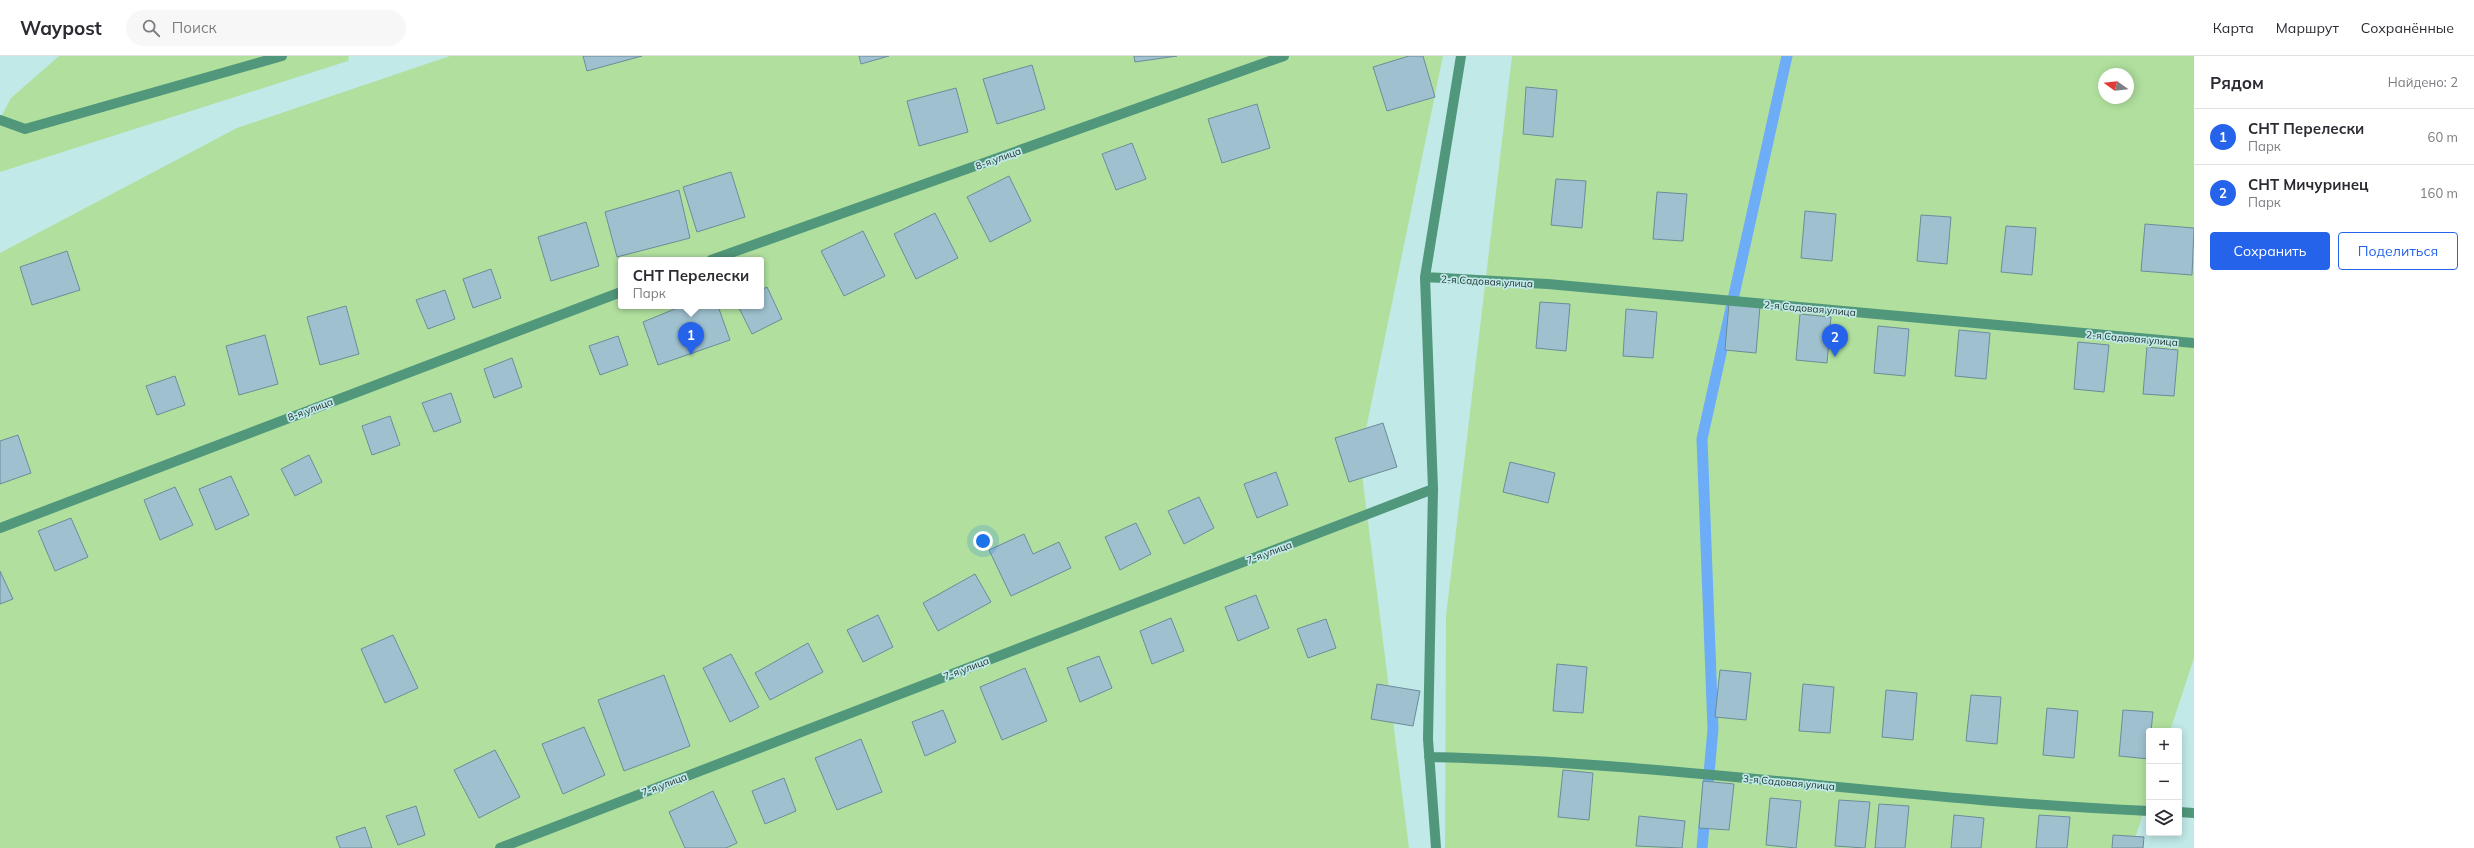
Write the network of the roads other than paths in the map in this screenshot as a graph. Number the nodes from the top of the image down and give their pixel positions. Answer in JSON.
{"nodes":[{"id":1,"x":282,"y":56,"type":"edge"},
{"id":2,"x":1284,"y":56,"type":"edge"},
{"id":3,"x":1462,"y":56,"type":"edge"},
{"id":4,"x":0,"y":120,"type":"edge"},
{"id":5,"x":719,"y":257,"type":"edge"},
{"id":6,"x":1425,"y":277,"type":"junction"},
{"id":7,"x":618,"y":293,"type":"edge"},
{"id":8,"x":2194,"y":343,"type":"edge"},
{"id":9,"x":1433,"y":489,"type":"junction"},
{"id":10,"x":0,"y":528,"type":"edge"},
{"id":11,"x":1429,"y":757,"type":"junction"},
{"id":12,"x":2146,"y":811,"type":"edge"},
{"id":13,"x":2182,"y":812,"type":"edge"},
{"id":14,"x":2194,"y":814,"type":"edge"},
{"id":15,"x":500,"y":848,"type":"edge"},
{"id":16,"x":1436,"y":848,"type":"edge"}],
"edges":[{"from":1,"to":4,"type":"street"},
{"from":2,"to":5,"type":"street","name":"8-я улица"},
{"from":3,"to":6,"type":"street"},
{"from":6,"to":8,"type":"street","name":"2-я Садовая улица"},
{"from":6,"to":9,"type":"street"},
{"from":7,"to":10,"type":"street","name":"8-я улица"},
{"from":9,"to":11,"type":"street"},
{"from":9,"to":15,"type":"street","name":"7-я улица"},
{"from":11,"to":12,"type":"street","name":"3-я Садовая улица"},
{"from":11,"to":16,"type":"street"},
{"from":13,"to":14,"type":"street"}]}
